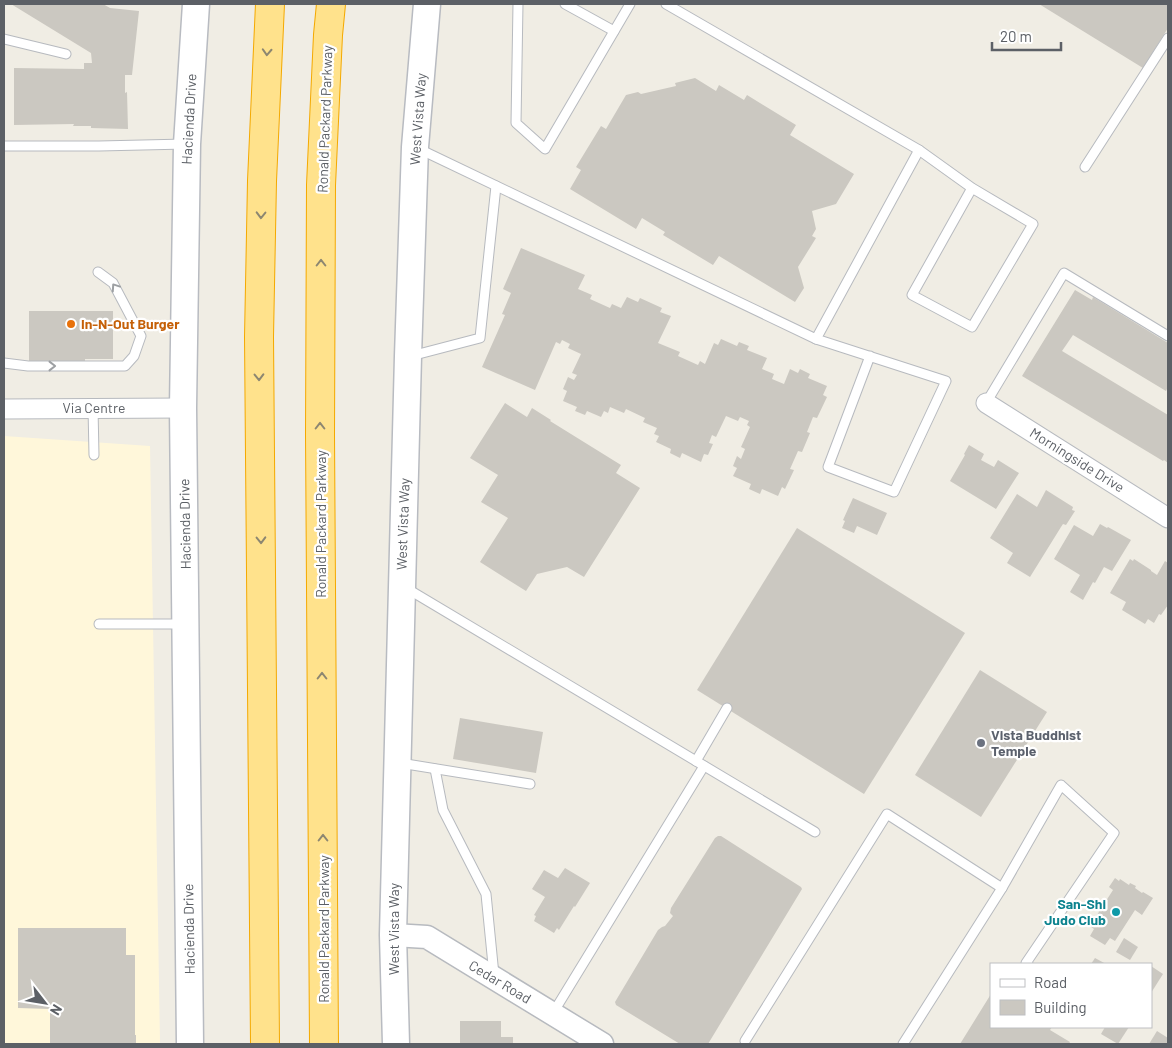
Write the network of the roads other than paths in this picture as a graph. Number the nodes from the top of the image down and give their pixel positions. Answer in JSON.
{"nodes":[{"id":1,"x":196,"y":4,"type":"edge"},
{"id":2,"x":270,"y":4,"type":"edge"},
{"id":3,"x":331,"y":4,"type":"edge"},
{"id":4,"x":427,"y":4,"type":"edge"},
{"id":5,"x":518,"y":4,"type":"edge"},
{"id":6,"x":565,"y":4,"type":"edge"},
{"id":7,"x":630,"y":4,"type":"edge"},
{"id":8,"x":666,"y":4,"type":"edge"},
{"id":9,"x":614,"y":31,"type":"junction"},
{"id":10,"x":1168,"y":38,"type":"edge"},
{"id":11,"x":4,"y":40,"type":"edge"},
{"id":12,"x":66,"y":54,"type":"dead end"},
{"id":13,"x":187,"y":144,"type":"junction"},
{"id":14,"x":4,"y":146,"type":"edge"},
{"id":15,"x":414,"y":147,"type":"junction"},
{"id":16,"x":919,"y":150,"type":"junction"},
{"id":17,"x":1086,"y":167,"type":"dead end"},
{"id":18,"x":496,"y":186,"type":"junction"},
{"id":19,"x":972,"y":188,"type":"junction"},
{"id":20,"x":98,"y":272,"type":"dead end"},
{"id":21,"x":1168,"y":336,"type":"edge"},
{"id":22,"x":816,"y":339,"type":"junction"},
{"id":23,"x":408,"y":356,"type":"junction"},
{"id":24,"x":870,"y":356,"type":"junction"},
{"id":25,"x":4,"y":364,"type":"edge"},
{"id":26,"x":986,"y":403,"type":"joint"},
{"id":27,"x":93,"y":408,"type":"junction"},
{"id":28,"x":183,"y":408,"type":"junction"},
{"id":29,"x":4,"y":409,"type":"edge"},
{"id":30,"x":94,"y":454,"type":"dead end"},
{"id":31,"x":1168,"y":518,"type":"edge"},
{"id":32,"x":402,"y":585,"type":"junction"},
{"id":33,"x":98,"y":624,"type":"dead end"},
{"id":34,"x":186,"y":624,"type":"junction"},
{"id":35,"x":727,"y":708,"type":"dead end"},
{"id":36,"x":696,"y":761,"type":"junction"},
{"id":37,"x":397,"y":763,"type":"junction"},
{"id":38,"x":704,"y":766,"type":"junction"},
{"id":39,"x":435,"y":769,"type":"junction"},
{"id":40,"x":530,"y":784,"type":"dead end"},
{"id":41,"x":815,"y":832,"type":"dead end"},
{"id":42,"x":1002,"y":888,"type":"junction"},
{"id":43,"x":393,"y":935,"type":"junction"},
{"id":44,"x":1026,"y":963,"type":"edge"},
{"id":45,"x":494,"y":978,"type":"junction"},
{"id":46,"x":552,"y":1014,"type":"junction"},
{"id":47,"x":746,"y":1043,"type":"edge"},
{"id":48,"x":190,"y":1044,"type":"edge"},
{"id":49,"x":265,"y":1044,"type":"edge"},
{"id":50,"x":324,"y":1044,"type":"edge"},
{"id":51,"x":396,"y":1044,"type":"edge"},
{"id":52,"x":602,"y":1044,"type":"edge"},
{"id":53,"x":903,"y":1044,"type":"edge"}],
"edges":[{"from":1,"to":13,"type":"main road","name":"Hacienda Drive"},
{"from":2,"to":49,"type":"highway","one_way":true},
{"from":50,"to":3,"type":"highway","name":"Ronald Packard Parkway","one_way":true},
{"from":4,"to":15,"type":"main road","name":"West Vista Way"},
{"from":5,"to":9,"type":"lane"},
{"from":6,"to":9,"type":"lane"},
{"from":7,"to":9,"type":"lane"},
{"from":8,"to":16,"type":"lane"},
{"from":10,"to":17,"type":"lane"},
{"from":11,"to":12,"type":"lane"},
{"from":13,"to":14,"type":"lane"},
{"from":13,"to":28,"type":"main road","name":"Hacienda Drive"},
{"from":15,"to":18,"type":"lane"},
{"from":15,"to":23,"type":"main road","name":"West Vista Way"},
{"from":16,"to":19,"type":"lane"},
{"from":16,"to":22,"type":"lane"},
{"from":18,"to":22,"type":"lane"},
{"from":18,"to":23,"type":"lane"},
{"from":19,"to":19,"type":"lane"},
{"from":25,"to":20,"type":"lane","one_way":true},
{"from":21,"to":26,"type":"lane"},
{"from":22,"to":24,"type":"lane"},
{"from":23,"to":32,"type":"main road","name":"West Vista Way"},
{"from":24,"to":24,"type":"lane"},
{"from":26,"to":31,"type":"street","name":"Morningside Drive"},
{"from":27,"to":28,"type":"street","name":"Via Centre"},
{"from":27,"to":29,"type":"street","name":"Via Centre"},
{"from":27,"to":30,"type":"lane"},
{"from":28,"to":34,"type":"main road","name":"Hacienda Drive"},
{"from":32,"to":36,"type":"lane"},
{"from":32,"to":37,"type":"main road","name":"West Vista Way"},
{"from":33,"to":34,"type":"lane"},
{"from":34,"to":48,"type":"main road","name":"Hacienda Drive"},
{"from":35,"to":36,"type":"lane"},
{"from":36,"to":38,"type":"lane"},
{"from":37,"to":39,"type":"lane"},
{"from":37,"to":43,"type":"main road","name":"West Vista Way"},
{"from":38,"to":41,"type":"lane"},
{"from":38,"to":46,"type":"lane"},
{"from":39,"to":40,"type":"lane"},
{"from":39,"to":45,"type":"lane"},
{"from":42,"to":44,"type":"lane"},
{"from":42,"to":47,"type":"lane"},
{"from":42,"to":53,"type":"lane"},
{"from":43,"to":45,"type":"street","name":"Cedar Road"},
{"from":43,"to":51,"type":"main road","name":"West Vista Way"},
{"from":45,"to":46,"type":"street","name":"Cedar Road"},
{"from":46,"to":52,"type":"street","name":"Cedar Road"}]}
